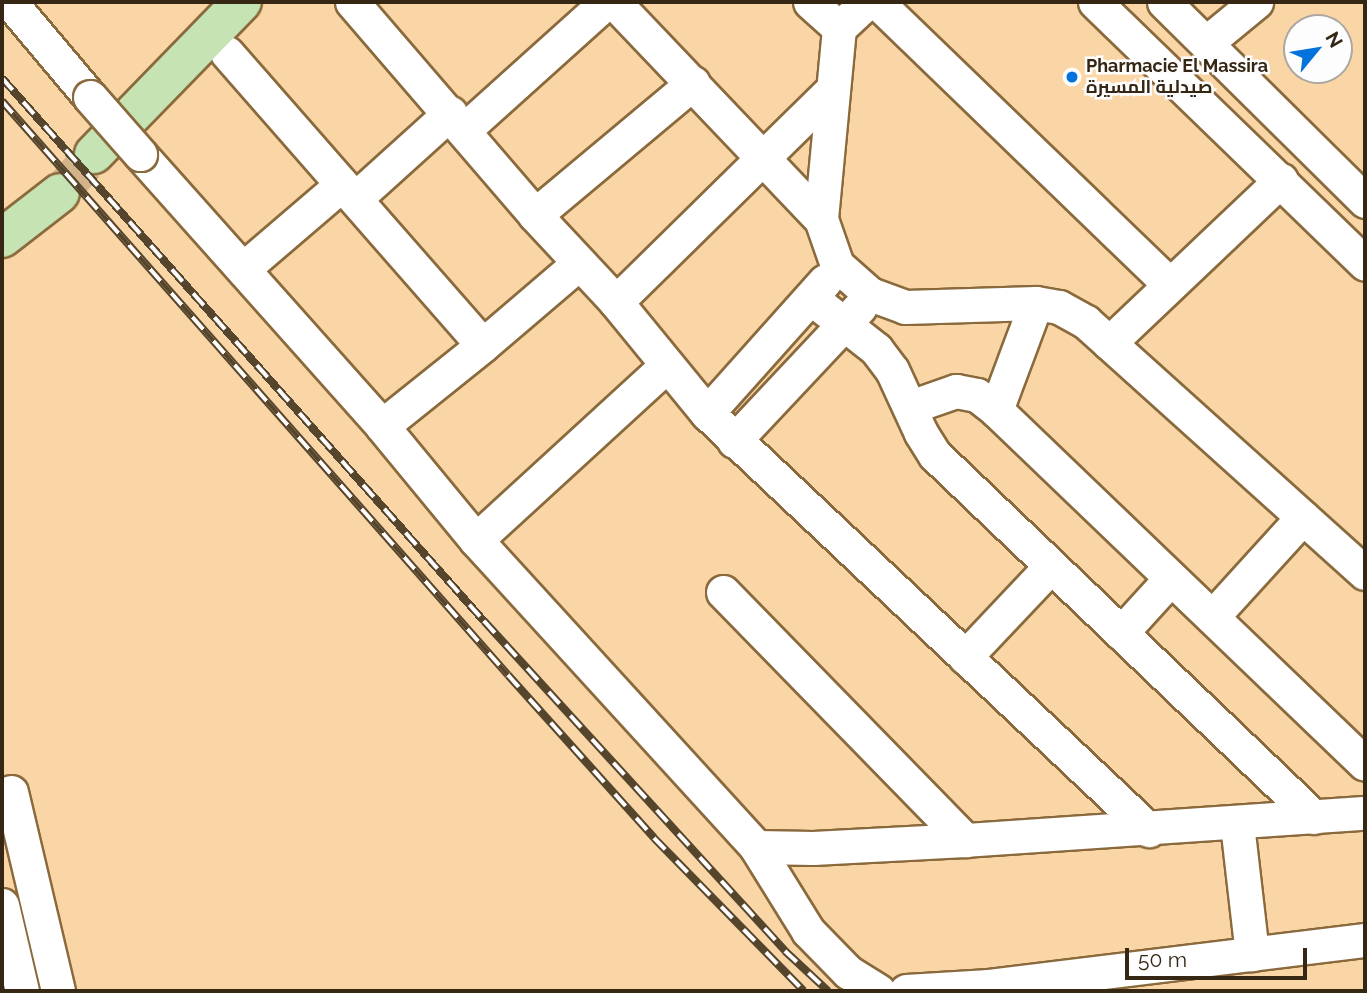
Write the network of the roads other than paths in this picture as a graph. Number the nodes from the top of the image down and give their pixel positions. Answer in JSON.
{"nodes":[{"id":1,"x":10,"y":2,"type":"edge"},
{"id":2,"x":242,"y":2,"type":"edge"},
{"id":3,"x":352,"y":2,"type":"edge"},
{"id":4,"x":606,"y":2,"type":"edge"},
{"id":5,"x":614,"y":2,"type":"edge"},
{"id":6,"x":810,"y":2,"type":"edge"},
{"id":7,"x":867,"y":2,"type":"edge"},
{"id":8,"x":877,"y":2,"type":"edge"},
{"id":9,"x":1095,"y":2,"type":"edge"},
{"id":10,"x":1164,"y":2,"type":"edge"},
{"id":11,"x":1256,"y":2,"type":"edge"},
{"id":12,"x":839,"y":28,"type":"junction"},
{"id":13,"x":1206,"y":43,"type":"junction"},
{"id":14,"x":227,"y":53,"type":"dead end"},
{"id":15,"x":693,"y":83,"type":"junction"},
{"id":16,"x":833,"y":89,"type":"junction"},
{"id":17,"x":457,"y":122,"type":"junction"},
{"id":18,"x":94,"y":154,"type":"tunnel mouth"},
{"id":19,"x":764,"y":160,"type":"junction"},
{"id":20,"x":1281,"y":180,"type":"junction"},
{"id":21,"x":349,"y":191,"type":"junction"},
{"id":22,"x":60,"y":193,"type":"tunnel mouth"},
{"id":23,"x":1365,"y":201,"type":"edge"},
{"id":24,"x":535,"y":215,"type":"junction"},
{"id":25,"x":821,"y":219,"type":"junction"},
{"id":26,"x":2,"y":238,"type":"edge"},
{"id":27,"x":579,"y":263,"type":"junction"},
{"id":28,"x":1365,"y":264,"type":"edge"},
{"id":29,"x":837,"y":265,"type":"junction"},
{"id":30,"x":243,"y":269,"type":"junction"},
{"id":31,"x":1170,"y":285,"type":"junction"},
{"id":32,"x":870,"y":294,"type":"junction"},
{"id":33,"x":811,"y":298,"type":"junction"},
{"id":34,"x":616,"y":302,"type":"junction"},
{"id":35,"x":1036,"y":303,"type":"junction"},
{"id":36,"x":846,"y":324,"type":"junction"},
{"id":37,"x":1109,"y":343,"type":"junction"},
{"id":38,"x":483,"y":345,"type":"junction"},
{"id":39,"x":667,"y":365,"type":"junction"},
{"id":40,"x":910,"y":407,"type":"junction"},
{"id":41,"x":996,"y":410,"type":"junction"},
{"id":42,"x":707,"y":414,"type":"junction"},
{"id":43,"x":382,"y":426,"type":"junction"},
{"id":44,"x":734,"y":441,"type":"junction"},
{"id":45,"x":1303,"y":517,"type":"junction"},
{"id":46,"x":476,"y":540,"type":"junction"},
{"id":47,"x":1051,"y":566,"type":"junction"},
{"id":48,"x":1365,"y":573,"type":"edge"},
{"id":49,"x":1171,"y":578,"type":"junction"},
{"id":50,"x":723,"y":592,"type":"dead end"},
{"id":51,"x":1212,"y":617,"type":"junction"},
{"id":52,"x":1121,"y":633,"type":"junction"},
{"id":53,"x":965,"y":657,"type":"junction"},
{"id":54,"x":1365,"y":764,"type":"edge"},
{"id":55,"x":11,"y":792,"type":"dead end"},
{"id":56,"x":1365,"y":813,"type":"edge"},
{"id":57,"x":1314,"y":817,"type":"junction"},
{"id":58,"x":1237,"y":824,"type":"junction"},
{"id":59,"x":1149,"y":830,"type":"junction"},
{"id":60,"x":965,"y":840,"type":"junction"},
{"id":61,"x":755,"y":847,"type":"junction"},
{"id":62,"x":2,"y":905,"type":"edge"},
{"id":63,"x":1365,"y":940,"type":"edge"},
{"id":64,"x":1252,"y":954,"type":"junction"},
{"id":65,"x":22,"y":991,"type":"edge"},
{"id":66,"x":58,"y":991,"type":"edge"},
{"id":67,"x":879,"y":991,"type":"edge"},
{"id":68,"x":906,"y":991,"type":"edge"}],
"edges":[{"from":1,"to":30,"type":"street","bridge":true},
{"from":2,"to":18,"type":"main road"},
{"from":3,"to":17,"type":"street"},
{"from":4,"to":17,"type":"street"},
{"from":5,"to":15,"type":"street"},
{"from":6,"to":12,"type":"street"},
{"from":7,"to":12,"type":"street"},
{"from":8,"to":31,"type":"street"},
{"from":9,"to":20,"type":"street"},
{"from":10,"to":13,"type":"street"},
{"from":11,"to":13,"type":"street"},
{"from":12,"to":16,"type":"street"},
{"from":13,"to":23,"type":"street"},
{"from":14,"to":21,"type":"street"},
{"from":15,"to":19,"type":"street"},
{"from":15,"to":24,"type":"street"},
{"from":16,"to":19,"type":"street"},
{"from":16,"to":25,"type":"street"},
{"from":17,"to":21,"type":"street"},
{"from":17,"to":24,"type":"street"},
{"from":19,"to":25,"type":"street"},
{"from":19,"to":34,"type":"street"},
{"from":20,"to":28,"type":"street"},
{"from":20,"to":31,"type":"street"},
{"from":21,"to":30,"type":"street"},
{"from":21,"to":38,"type":"street"},
{"from":22,"to":26,"type":"main road"},
{"from":24,"to":27,"type":"street"},
{"from":25,"to":29,"type":"street"},
{"from":27,"to":34,"type":"street"},
{"from":27,"to":38,"type":"street"},
{"from":29,"to":32,"type":"street"},
{"from":29,"to":33,"type":"street"},
{"from":30,"to":43,"type":"street"},
{"from":31,"to":37,"type":"street"},
{"from":32,"to":35,"type":"street"},
{"from":32,"to":36,"type":"street"},
{"from":33,"to":36,"type":"street"},
{"from":33,"to":42,"type":"street"},
{"from":34,"to":39,"type":"street"},
{"from":35,"to":37,"type":"street"},
{"from":35,"to":41,"type":"street"},
{"from":36,"to":40,"type":"street"},
{"from":36,"to":44,"type":"street"},
{"from":37,"to":45,"type":"street"},
{"from":38,"to":43,"type":"street"},
{"from":39,"to":42,"type":"street"},
{"from":39,"to":46,"type":"street"},
{"from":40,"to":41,"type":"street"},
{"from":40,"to":47,"type":"street"},
{"from":41,"to":49,"type":"street"},
{"from":42,"to":44,"type":"street"},
{"from":43,"to":46,"type":"street"},
{"from":44,"to":53,"type":"street"},
{"from":45,"to":48,"type":"street"},
{"from":45,"to":51,"type":"street"},
{"from":46,"to":61,"type":"street"},
{"from":47,"to":52,"type":"street"},
{"from":47,"to":53,"type":"street"},
{"from":49,"to":51,"type":"street"},
{"from":49,"to":52,"type":"street"},
{"from":50,"to":60,"type":"street"},
{"from":51,"to":54,"type":"street"},
{"from":52,"to":57,"type":"street"},
{"from":53,"to":59,"type":"street"},
{"from":55,"to":66,"type":"street"},
{"from":56,"to":57,"type":"street"},
{"from":57,"to":58,"type":"street"},
{"from":58,"to":59,"type":"street"},
{"from":58,"to":64,"type":"street"},
{"from":59,"to":60,"type":"street"},
{"from":60,"to":61,"type":"street"},
{"from":61,"to":67,"type":"street"},
{"from":62,"to":65,"type":"street"},
{"from":63,"to":64,"type":"street"},
{"from":64,"to":68,"type":"street"}]}
